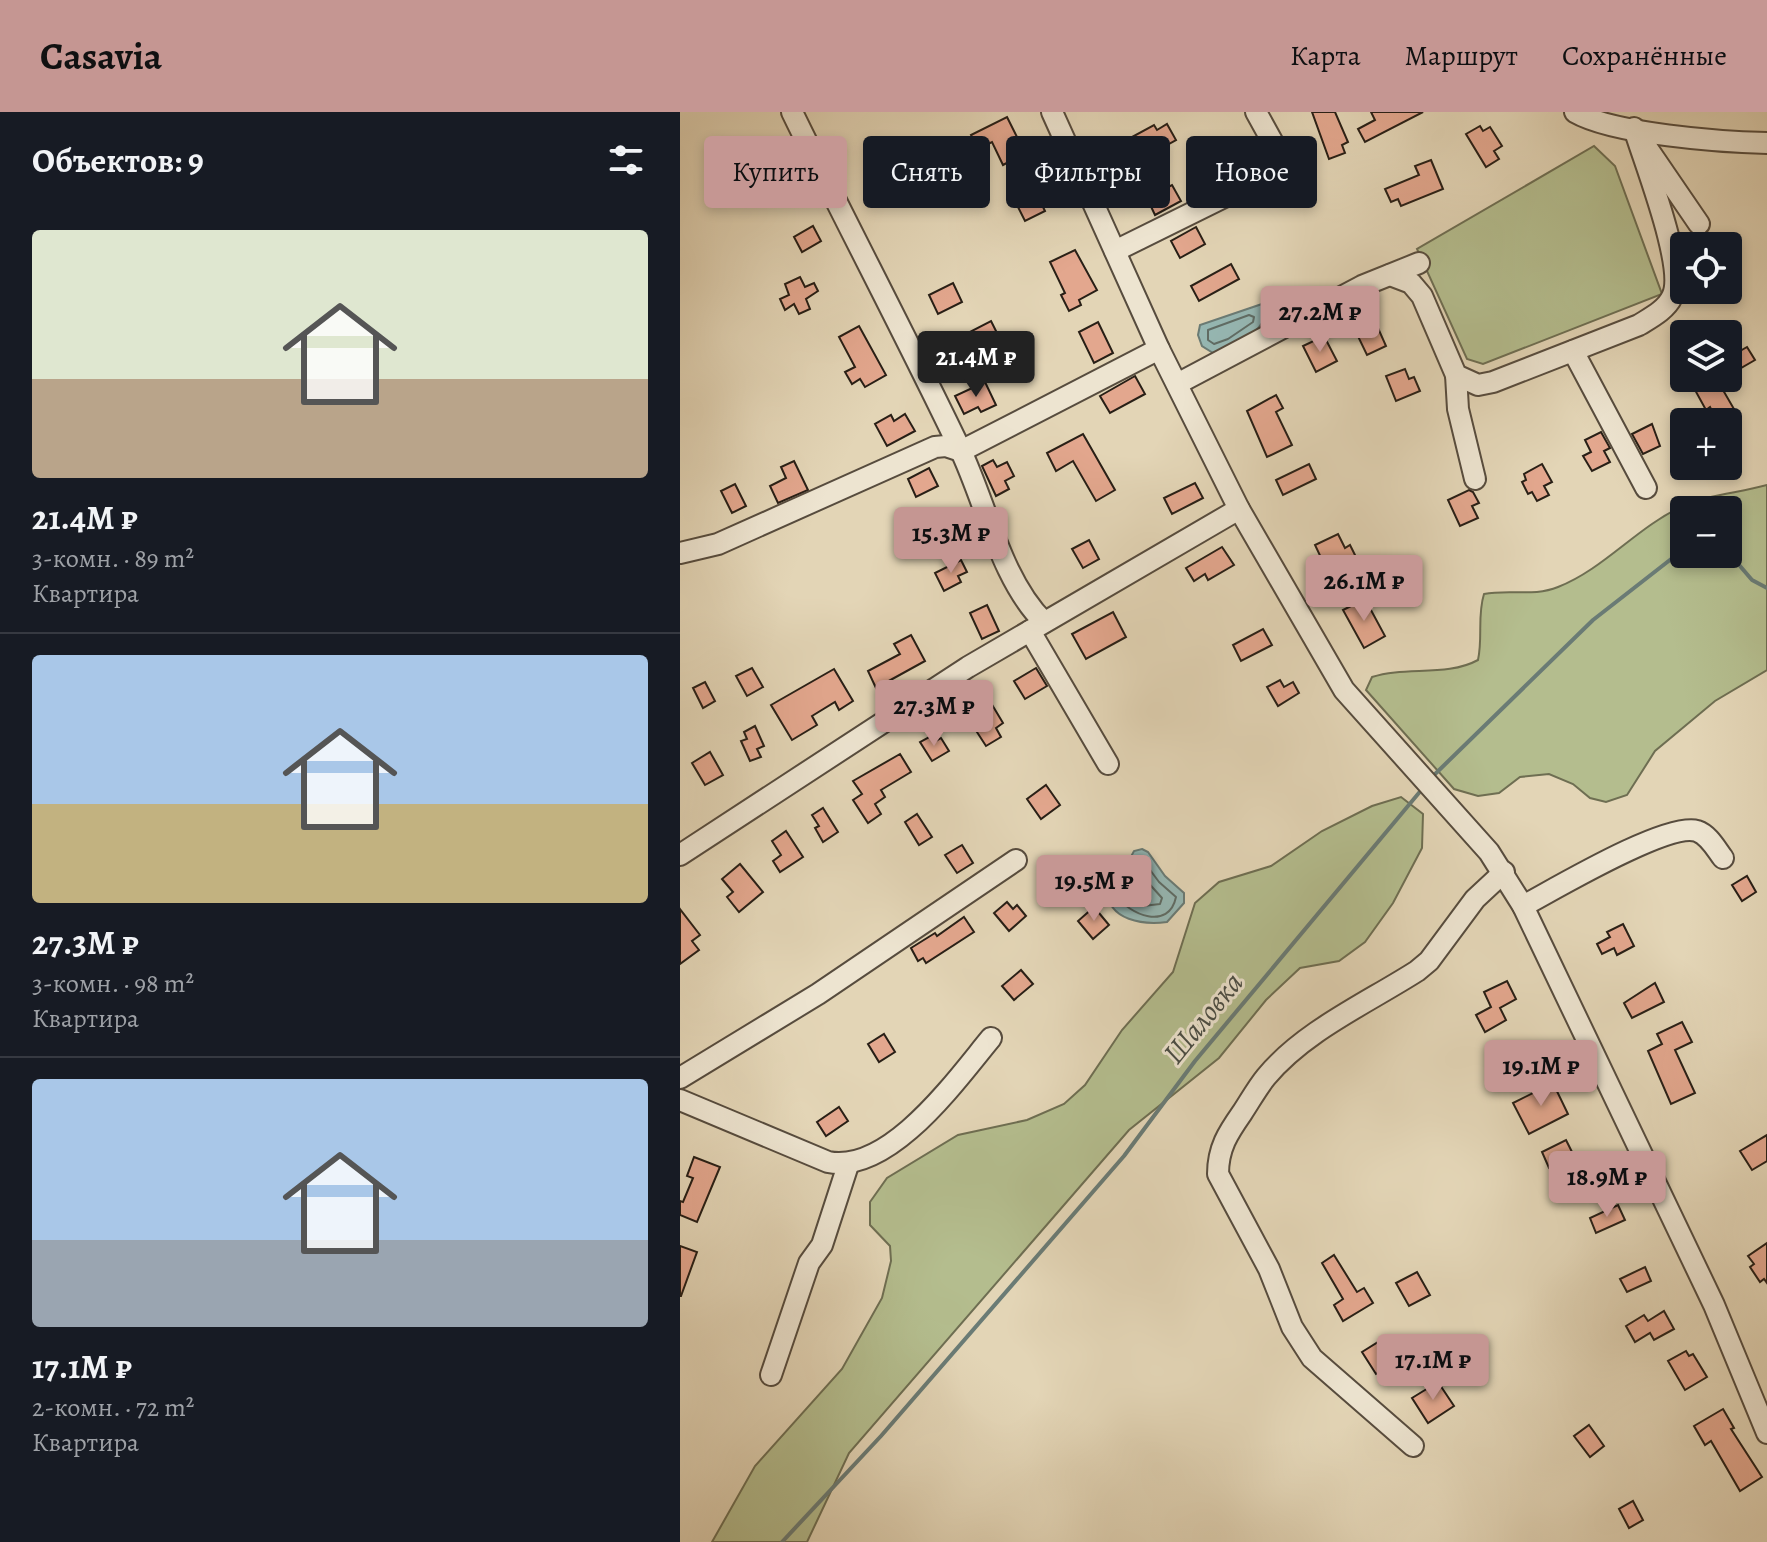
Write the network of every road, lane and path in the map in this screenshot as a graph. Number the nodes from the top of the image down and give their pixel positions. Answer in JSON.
{"nodes":[{"id":1,"x":792,"y":112,"type":"edge"},
{"id":2,"x":1052,"y":112,"type":"edge"},
{"id":3,"x":1256,"y":112,"type":"edge"},
{"id":4,"x":1575,"y":112,"type":"edge"},
{"id":5,"x":1634,"y":128,"type":"junction"},
{"id":6,"x":1767,"y":143,"type":"edge"},
{"id":7,"x":1699,"y":224,"type":"dead end"},
{"id":8,"x":1115,"y":251,"type":"junction"},
{"id":9,"x":1419,"y":263,"type":"dead end"},
{"id":10,"x":1390,"y":275,"type":"junction"},
{"id":11,"x":1159,"y":349,"type":"junction"},
{"id":12,"x":1573,"y":351,"type":"junction"},
{"id":13,"x":1456,"y":375,"type":"junction"},
{"id":14,"x":1177,"y":384,"type":"junction"},
{"id":15,"x":961,"y":451,"type":"junction"},
{"id":16,"x":1475,"y":479,"type":"dead end"},
{"id":17,"x":1646,"y":488,"type":"dead end"},
{"id":18,"x":1239,"y":509,"type":"junction"},
{"id":19,"x":680,"y":553,"type":"edge"},
{"id":20,"x":1037,"y":627,"type":"junction"},
{"id":21,"x":1108,"y":764,"type":"dead end"},
{"id":22,"x":680,"y":855,"type":"edge"},
{"id":23,"x":1723,"y":858,"type":"dead end"},
{"id":24,"x":1016,"y":860,"type":"dead end"},
{"id":25,"x":1504,"y":872,"type":"junction"},
{"id":26,"x":1523,"y":906,"type":"junction"},
{"id":27,"x":991,"y":1038,"type":"dead end"},
{"id":28,"x":680,"y":1078,"type":"edge"},
{"id":29,"x":680,"y":1100,"type":"edge"},
{"id":30,"x":848,"y":1165,"type":"junction"},
{"id":31,"x":771,"y":1375,"type":"dead end"},
{"id":32,"x":1767,"y":1433,"type":"edge"},
{"id":33,"x":1413,"y":1446,"type":"dead end"}],
"edges":[{"from":1,"to":15,"type":"street"},
{"from":2,"to":8,"type":"street"},
{"from":3,"to":8,"type":"street"},
{"from":4,"to":5,"type":"street"},
{"from":5,"to":6,"type":"street"},
{"from":5,"to":7,"type":"street"},
{"from":5,"to":12,"type":"street"},
{"from":8,"to":11,"type":"street"},
{"from":9,"to":10,"type":"street"},
{"from":10,"to":13,"type":"street"},
{"from":10,"to":14,"type":"street"},
{"from":11,"to":14,"type":"street"},
{"from":11,"to":15,"type":"street"},
{"from":12,"to":13,"type":"street"},
{"from":12,"to":17,"type":"street"},
{"from":13,"to":16,"type":"street"},
{"from":14,"to":18,"type":"street"},
{"from":15,"to":19,"type":"street"},
{"from":15,"to":20,"type":"street"},
{"from":18,"to":20,"type":"street"},
{"from":18,"to":25,"type":"street"},
{"from":20,"to":21,"type":"street"},
{"from":20,"to":22,"type":"street"},
{"from":23,"to":26,"type":"street"},
{"from":24,"to":28,"type":"street"},
{"from":25,"to":26,"type":"street"},
{"from":25,"to":33,"type":"street"},
{"from":26,"to":32,"type":"street"},
{"from":27,"to":30,"type":"street"},
{"from":29,"to":30,"type":"street"},
{"from":30,"to":31,"type":"street"}]}
